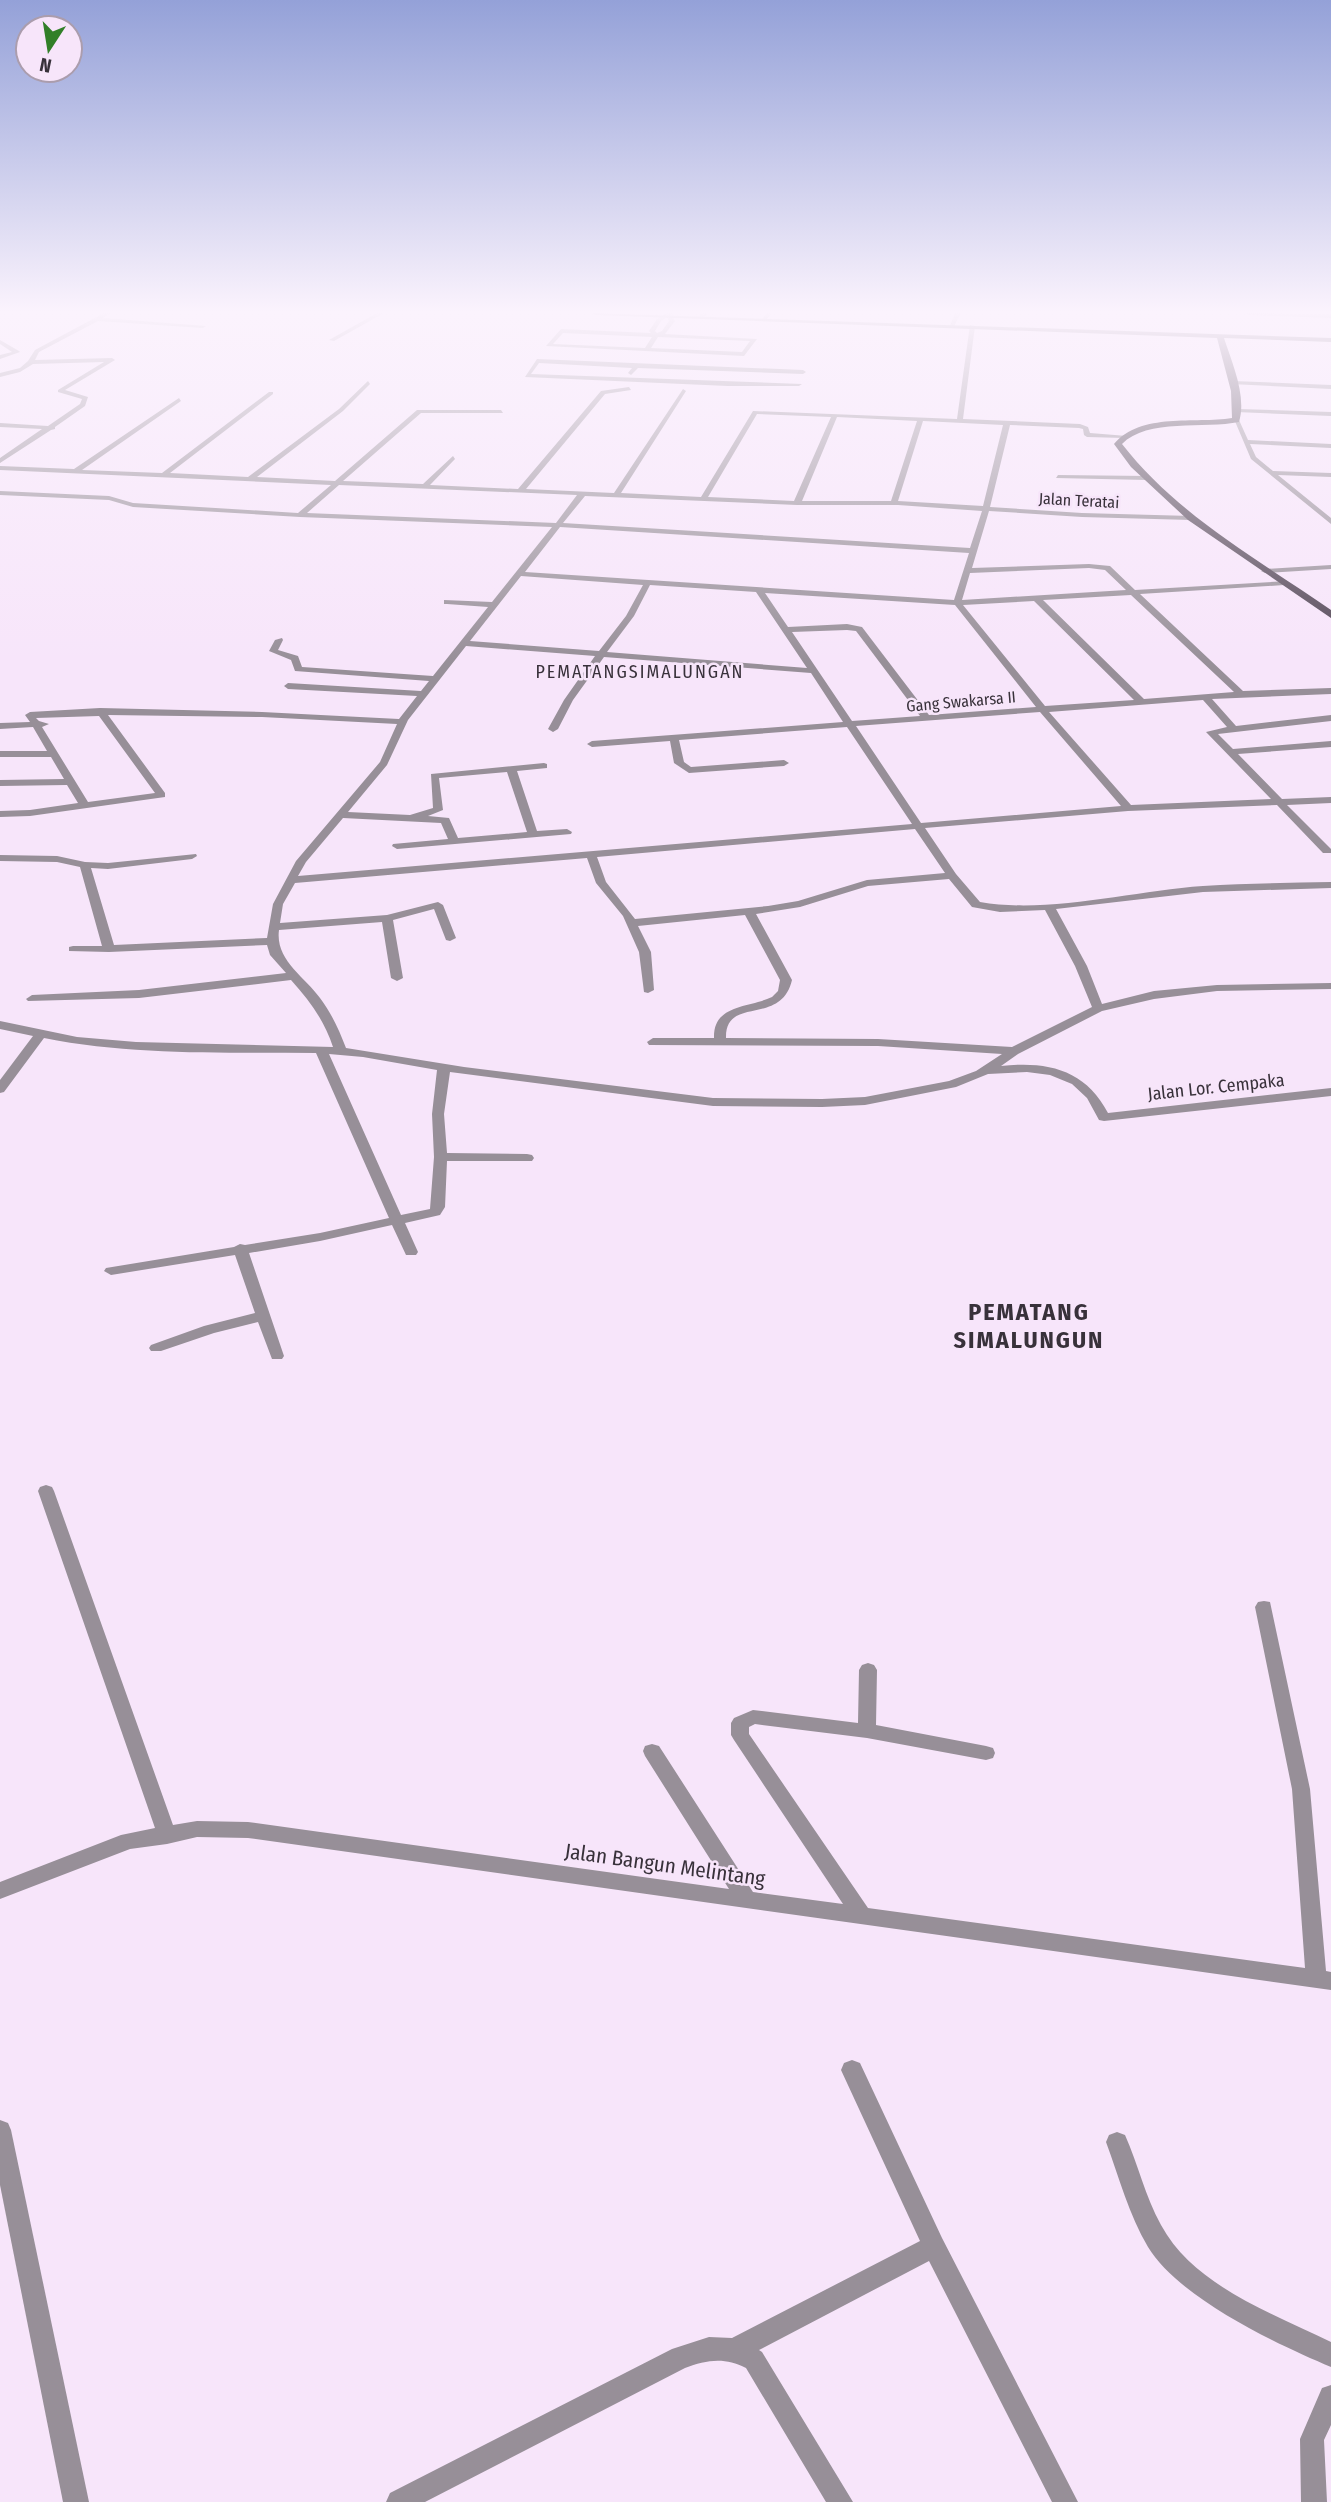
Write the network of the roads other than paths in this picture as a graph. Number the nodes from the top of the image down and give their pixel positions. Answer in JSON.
{"nodes":[{"id":1,"x":50,"y":430,"type":"edge"},
{"id":2,"x":135,"y":430,"type":"edge"},
{"id":3,"x":223,"y":430,"type":"edge"},
{"id":4,"x":315,"y":430,"type":"edge"},
{"id":5,"x":397,"y":430,"type":"edge"},
{"id":6,"x":571,"y":430,"type":"edge"},
{"id":7,"x":658,"y":430,"type":"edge"},
{"id":8,"x":744,"y":430,"type":"edge"},
{"id":9,"x":829,"y":430,"type":"edge"},
{"id":10,"x":917,"y":430,"type":"edge"},
{"id":11,"x":1006,"y":430,"type":"edge"},
{"id":12,"x":1085,"y":430,"type":"edge"},
{"id":13,"x":1149,"y":430,"type":"edge"},
{"id":14,"x":1242,"y":430,"type":"edge"},
{"id":15,"x":1124,"y":436,"type":"junction"},
{"id":16,"x":1247,"y":442,"type":"junction"},
{"id":17,"x":1331,"y":446,"type":"edge"},
{"id":18,"x":453,"y":457,"type":"dead end"},
{"id":19,"x":0,"y":461,"type":"edge"},
{"id":20,"x":0,"y":468,"type":"edge"},
{"id":21,"x":75,"y":472,"type":"junction"},
{"id":22,"x":1270,"y":473,"type":"junction"},
{"id":23,"x":164,"y":475,"type":"junction"},
{"id":24,"x":1331,"y":475,"type":"edge"},
{"id":25,"x":1058,"y":477,"type":"dead end"},
{"id":26,"x":1147,"y":478,"type":"junction"},
{"id":27,"x":250,"y":479,"type":"junction"},
{"id":28,"x":336,"y":483,"type":"junction"},
{"id":29,"x":424,"y":487,"type":"junction"},
{"id":30,"x":520,"y":491,"type":"junction"},
{"id":31,"x":0,"y":493,"type":"edge"},
{"id":32,"x":583,"y":494,"type":"junction"},
{"id":33,"x":616,"y":495,"type":"junction"},
{"id":34,"x":703,"y":499,"type":"junction"},
{"id":35,"x":797,"y":503,"type":"junction"},
{"id":36,"x":894,"y":503,"type":"junction"},
{"id":37,"x":986,"y":509,"type":"junction"},
{"id":38,"x":1314,"y":509,"type":"junction"},
{"id":39,"x":1331,"y":509,"type":"edge"},
{"id":40,"x":300,"y":515,"type":"junction"},
{"id":41,"x":1191,"y":518,"type":"junction"},
{"id":42,"x":1331,"y":522,"type":"edge"},
{"id":43,"x":558,"y":525,"type":"junction"},
{"id":44,"x":974,"y":551,"type":"junction"},
{"id":45,"x":1331,"y":566,"type":"edge"},
{"id":46,"x":1265,"y":570,"type":"junction"},
{"id":47,"x":968,"y":571,"type":"junction"},
{"id":48,"x":519,"y":574,"type":"junction"},
{"id":49,"x":648,"y":582,"type":"junction"},
{"id":50,"x":1284,"y":583,"type":"junction"},
{"id":51,"x":759,"y":590,"type":"junction"},
{"id":52,"x":1134,"y":592,"type":"junction"},
{"id":53,"x":1036,"y":598,"type":"junction"},
{"id":54,"x":446,"y":602,"type":"dead end"},
{"id":55,"x":957,"y":603,"type":"junction"},
{"id":56,"x":494,"y":605,"type":"junction"},
{"id":57,"x":1331,"y":615,"type":"edge"},
{"id":58,"x":787,"y":630,"type":"junction"},
{"id":59,"x":279,"y":639,"type":"dead end"},
{"id":60,"x":464,"y":643,"type":"junction"},
{"id":61,"x":600,"y":654,"type":"junction"},
{"id":62,"x":814,"y":671,"type":"junction"},
{"id":63,"x":434,"y":679,"type":"junction"},
{"id":64,"x":288,"y":686,"type":"dead end"},
{"id":65,"x":1331,"y":691,"type":"edge"},
{"id":66,"x":423,"y":694,"type":"junction"},
{"id":67,"x":1241,"y":694,"type":"junction"},
{"id":68,"x":1205,"y":697,"type":"junction"},
{"id":69,"x":1142,"y":702,"type":"junction"},
{"id":70,"x":1043,"y":710,"type":"junction"},
{"id":71,"x":100,"y":712,"type":"junction"},
{"id":72,"x":1331,"y":718,"type":"edge"},
{"id":73,"x":927,"y":719,"type":"junction"},
{"id":74,"x":402,"y":722,"type":"junction"},
{"id":75,"x":850,"y":725,"type":"junction"},
{"id":76,"x":0,"y":726,"type":"edge"},
{"id":77,"x":37,"y":726,"type":"junction"},
{"id":78,"x":1234,"y":728,"type":"junction"},
{"id":79,"x":553,"y":729,"type":"dead end"},
{"id":80,"x":674,"y":740,"type":"junction"},
{"id":81,"x":592,"y":744,"type":"dead end"},
{"id":82,"x":1331,"y":744,"type":"edge"},
{"id":83,"x":1230,"y":752,"type":"junction"},
{"id":84,"x":0,"y":754,"type":"edge"},
{"id":85,"x":54,"y":754,"type":"junction"},
{"id":86,"x":784,"y":763,"type":"dead end"},
{"id":87,"x":544,"y":766,"type":"dead end"},
{"id":88,"x":511,"y":769,"type":"junction"},
{"id":89,"x":71,"y":782,"type":"junction"},
{"id":90,"x":0,"y":783,"type":"edge"},
{"id":91,"x":1331,"y":800,"type":"edge"},
{"id":92,"x":1277,"y":802,"type":"junction"},
{"id":93,"x":85,"y":806,"type":"junction"},
{"id":94,"x":1128,"y":808,"type":"junction"},
{"id":95,"x":0,"y":814,"type":"edge"},
{"id":96,"x":340,"y":815,"type":"junction"},
{"id":97,"x":414,"y":817,"type":"junction"},
{"id":98,"x":918,"y":825,"type":"junction"},
{"id":99,"x":567,"y":832,"type":"dead end"},
{"id":100,"x":533,"y":834,"type":"junction"},
{"id":101,"x":454,"y":841,"type":"junction"},
{"id":102,"x":397,"y":846,"type":"dead end"},
{"id":103,"x":1327,"y":851,"type":"dead end"},
{"id":104,"x":591,"y":853,"type":"junction"},
{"id":105,"x":192,"y":856,"type":"dead end"},
{"id":106,"x":0,"y":858,"type":"edge"},
{"id":107,"x":85,"y":865,"type":"junction"},
{"id":108,"x":951,"y":876,"type":"junction"},
{"id":109,"x":290,"y":880,"type":"junction"},
{"id":110,"x":1331,"y":886,"type":"edge"},
{"id":111,"x":1049,"y":907,"type":"junction"},
{"id":112,"x":749,"y":911,"type":"junction"},
{"id":113,"x":387,"y":918,"type":"junction"},
{"id":114,"x":632,"y":923,"type":"junction"},
{"id":115,"x":274,"y":927,"type":"junction"},
{"id":116,"x":450,"y":939,"type":"dead end"},
{"id":117,"x":272,"y":941,"type":"junction"},
{"id":118,"x":73,"y":948,"type":"dead end"},
{"id":119,"x":109,"y":949,"type":"junction"},
{"id":120,"x":292,"y":976,"type":"junction"},
{"id":121,"x":397,"y":978,"type":"dead end"},
{"id":122,"x":1331,"y":986,"type":"edge"},
{"id":123,"x":648,"y":990,"type":"dead end"},
{"id":124,"x":32,"y":999,"type":"dead end"},
{"id":125,"x":1098,"y":1008,"type":"junction"},
{"id":126,"x":0,"y":1025,"type":"edge"},
{"id":127,"x":40,"y":1035,"type":"junction"},
{"id":128,"x":720,"y":1041,"type":"junction"},
{"id":129,"x":653,"y":1042,"type":"dead end"},
{"id":130,"x":321,"y":1050,"type":"junction"},
{"id":131,"x":341,"y":1051,"type":"junction"},
{"id":132,"x":1014,"y":1051,"type":"junction"},
{"id":133,"x":444,"y":1067,"type":"junction"},
{"id":134,"x":980,"y":1074,"type":"junction"},
{"id":135,"x":0,"y":1089,"type":"edge"},
{"id":136,"x":1331,"y":1092,"type":"edge"},
{"id":137,"x":441,"y":1157,"type":"junction"},
{"id":138,"x":527,"y":1158,"type":"dead end"},
{"id":139,"x":396,"y":1221,"type":"junction"},
{"id":140,"x":240,"y":1248,"type":"junction"},
{"id":141,"x":411,"y":1252,"type":"dead end"},
{"id":142,"x":111,"y":1271,"type":"dead end"},
{"id":143,"x":262,"y":1316,"type":"junction"},
{"id":144,"x":156,"y":1348,"type":"dead end"},
{"id":145,"x":277,"y":1356,"type":"dead end"},
{"id":146,"x":46,"y":1491,"type":"dead end"},
{"id":147,"x":1264,"y":1607,"type":"dead end"},
{"id":148,"x":868,"y":1670,"type":"dead end"},
{"id":149,"x":867,"y":1731,"type":"junction"},
{"id":150,"x":652,"y":1751,"type":"dead end"},
{"id":151,"x":986,"y":1753,"type":"dead end"},
{"id":152,"x":167,"y":1836,"type":"junction"},
{"id":153,"x":0,"y":1891,"type":"edge"},
{"id":154,"x":747,"y":1900,"type":"junction"},
{"id":155,"x":862,"y":1916,"type":"junction"},
{"id":156,"x":1323,"y":1980,"type":"edge"},
{"id":157,"x":852,"y":2070,"type":"dead end"},
{"id":158,"x":0,"y":2130,"type":"edge"},
{"id":159,"x":1117,"y":2142,"type":"dead end"},
{"id":160,"x":934,"y":2246,"type":"junction"},
{"id":161,"x":736,"y":2349,"type":"junction"},
{"id":162,"x":1331,"y":2355,"type":"edge"},
{"id":163,"x":1331,"y":2397,"type":"edge"},
{"id":164,"x":76,"y":2502,"type":"edge"},
{"id":165,"x":399,"y":2502,"type":"edge"},
{"id":166,"x":840,"y":2502,"type":"edge"},
{"id":167,"x":1065,"y":2502,"type":"edge"},
{"id":168,"x":1314,"y":2502,"type":"edge"}],
"edges":[{"from":1,"to":19,"type":"street"},
{"from":2,"to":21,"type":"street"},
{"from":3,"to":23,"type":"street"},
{"from":4,"to":27,"type":"street"},
{"from":5,"to":28,"type":"street"},
{"from":6,"to":30,"type":"street"},
{"from":7,"to":33,"type":"street"},
{"from":8,"to":34,"type":"street"},
{"from":9,"to":35,"type":"street"},
{"from":10,"to":36,"type":"street"},
{"from":11,"to":37,"type":"street"},
{"from":12,"to":15,"type":"street"},
{"from":13,"to":15,"type":"main road"},
{"from":14,"to":16,"type":"street"},
{"from":15,"to":26,"type":"main road"},
{"from":16,"to":17,"type":"street"},
{"from":16,"to":22,"type":"street"},
{"from":18,"to":29,"type":"street"},
{"from":20,"to":21,"type":"street","name":"Jalan Teratai"},
{"from":21,"to":23,"type":"street","name":"Jalan Teratai"},
{"from":22,"to":24,"type":"street"},
{"from":22,"to":38,"type":"street"},
{"from":23,"to":27,"type":"street","name":"Jalan Teratai"},
{"from":25,"to":26,"type":"street"},
{"from":26,"to":41,"type":"main road"},
{"from":27,"to":28,"type":"street","name":"Jalan Teratai"},
{"from":28,"to":29,"type":"street","name":"Jalan Teratai"},
{"from":28,"to":40,"type":"street"},
{"from":29,"to":30,"type":"street","name":"Jalan Teratai"},
{"from":30,"to":32,"type":"street","name":"Jalan Teratai"},
{"from":31,"to":40,"type":"street"},
{"from":32,"to":33,"type":"street","name":"Jalan Teratai"},
{"from":32,"to":43,"type":"street"},
{"from":33,"to":34,"type":"street","name":"Jalan Teratai"},
{"from":34,"to":35,"type":"street","name":"Jalan Teratai"},
{"from":35,"to":36,"type":"street","name":"Jalan Teratai"},
{"from":36,"to":37,"type":"street","name":"Jalan Teratai"},
{"from":37,"to":41,"type":"street","name":"Jalan Teratai"},
{"from":37,"to":44,"type":"street"},
{"from":38,"to":39,"type":"street"},
{"from":38,"to":42,"type":"street"},
{"from":40,"to":43,"type":"street"},
{"from":41,"to":46,"type":"main road"},
{"from":43,"to":44,"type":"street"},
{"from":43,"to":48,"type":"street"},
{"from":44,"to":47,"type":"street"},
{"from":45,"to":46,"type":"street"},
{"from":46,"to":50,"type":"main road"},
{"from":47,"to":52,"type":"street"},
{"from":47,"to":55,"type":"street"},
{"from":48,"to":49,"type":"street"},
{"from":48,"to":56,"type":"street"},
{"from":49,"to":51,"type":"street"},
{"from":49,"to":61,"type":"street"},
{"from":50,"to":52,"type":"street"},
{"from":50,"to":57,"type":"main road"},
{"from":51,"to":55,"type":"street"},
{"from":51,"to":58,"type":"street"},
{"from":52,"to":53,"type":"street"},
{"from":52,"to":67,"type":"street"},
{"from":53,"to":55,"type":"street"},
{"from":53,"to":69,"type":"street"},
{"from":54,"to":56,"type":"street"},
{"from":55,"to":70,"type":"street"},
{"from":56,"to":60,"type":"street"},
{"from":58,"to":62,"type":"street"},
{"from":58,"to":73,"type":"street"},
{"from":59,"to":63,"type":"street"},
{"from":60,"to":61,"type":"street"},
{"from":60,"to":63,"type":"street"},
{"from":61,"to":62,"type":"street"},
{"from":61,"to":79,"type":"street"},
{"from":62,"to":75,"type":"street"},
{"from":63,"to":66,"type":"street"},
{"from":64,"to":66,"type":"street"},
{"from":65,"to":67,"type":"street","name":"Gang Swakarsa II"},
{"from":66,"to":74,"type":"street"},
{"from":67,"to":68,"type":"street","name":"Gang Swakarsa II"},
{"from":68,"to":69,"type":"street","name":"Gang Swakarsa II"},
{"from":68,"to":78,"type":"street"},
{"from":69,"to":70,"type":"street","name":"Gang Swakarsa II"},
{"from":70,"to":73,"type":"street","name":"Gang Swakarsa II"},
{"from":70,"to":94,"type":"street"},
{"from":71,"to":74,"type":"street"},
{"from":71,"to":77,"type":"street"},
{"from":71,"to":93,"type":"street"},
{"from":72,"to":78,"type":"street"},
{"from":73,"to":75,"type":"street","name":"Gang Swakarsa II"},
{"from":74,"to":96,"type":"street"},
{"from":75,"to":80,"type":"street","name":"Gang Swakarsa II"},
{"from":75,"to":98,"type":"street"},
{"from":76,"to":77,"type":"street"},
{"from":77,"to":85,"type":"street"},
{"from":78,"to":83,"type":"street"},
{"from":80,"to":81,"type":"street","name":"Gang Swakarsa II"},
{"from":80,"to":86,"type":"street"},
{"from":82,"to":83,"type":"street"},
{"from":83,"to":92,"type":"street"},
{"from":84,"to":85,"type":"street"},
{"from":85,"to":89,"type":"street"},
{"from":87,"to":88,"type":"street"},
{"from":88,"to":97,"type":"street"},
{"from":88,"to":100,"type":"street"},
{"from":89,"to":90,"type":"street"},
{"from":89,"to":93,"type":"street"},
{"from":91,"to":92,"type":"street"},
{"from":92,"to":94,"type":"street"},
{"from":92,"to":103,"type":"street"},
{"from":93,"to":95,"type":"street"},
{"from":94,"to":98,"type":"street"},
{"from":96,"to":97,"type":"street"},
{"from":96,"to":109,"type":"street"},
{"from":97,"to":101,"type":"street"},
{"from":98,"to":104,"type":"street"},
{"from":98,"to":108,"type":"street"},
{"from":99,"to":100,"type":"street"},
{"from":100,"to":101,"type":"street"},
{"from":101,"to":102,"type":"street"},
{"from":104,"to":109,"type":"street"},
{"from":104,"to":114,"type":"street"},
{"from":105,"to":107,"type":"street"},
{"from":106,"to":107,"type":"street"},
{"from":107,"to":119,"type":"street"},
{"from":108,"to":111,"type":"street"},
{"from":108,"to":112,"type":"street"},
{"from":109,"to":115,"type":"street"},
{"from":110,"to":111,"type":"street"},
{"from":111,"to":125,"type":"street"},
{"from":112,"to":114,"type":"street"},
{"from":112,"to":128,"type":"street"},
{"from":113,"to":115,"type":"street"},
{"from":113,"to":116,"type":"street"},
{"from":113,"to":121,"type":"street"},
{"from":114,"to":123,"type":"street"},
{"from":115,"to":117,"type":"street"},
{"from":117,"to":119,"type":"street"},
{"from":117,"to":120,"type":"street"},
{"from":118,"to":119,"type":"street"},
{"from":120,"to":124,"type":"street"},
{"from":120,"to":131,"type":"street"},
{"from":122,"to":125,"type":"street"},
{"from":125,"to":132,"type":"street"},
{"from":126,"to":127,"type":"street"},
{"from":127,"to":130,"type":"street"},
{"from":127,"to":135,"type":"street"},
{"from":128,"to":129,"type":"street"},
{"from":128,"to":132,"type":"street"},
{"from":130,"to":131,"type":"street"},
{"from":130,"to":139,"type":"street"},
{"from":131,"to":133,"type":"street"},
{"from":132,"to":134,"type":"street"},
{"from":133,"to":134,"type":"street"},
{"from":133,"to":137,"type":"street"},
{"from":134,"to":136,"type":"street","name":"Jalan Lor. Cempaka"},
{"from":137,"to":138,"type":"street"},
{"from":137,"to":139,"type":"street"},
{"from":139,"to":140,"type":"street"},
{"from":139,"to":141,"type":"street"},
{"from":140,"to":142,"type":"street"},
{"from":140,"to":143,"type":"street"},
{"from":143,"to":144,"type":"street"},
{"from":143,"to":145,"type":"street"},
{"from":146,"to":152,"type":"street"},
{"from":147,"to":156,"type":"street"},
{"from":148,"to":149,"type":"street"},
{"from":149,"to":151,"type":"street"},
{"from":149,"to":155,"type":"street"},
{"from":150,"to":154,"type":"street"},
{"from":152,"to":153,"type":"street","name":"Jalan Bangun Melintang"},
{"from":152,"to":154,"type":"street","name":"Jalan Bangun Melintang"},
{"from":154,"to":155,"type":"street","name":"Jalan Bangun Melintang"},
{"from":155,"to":156,"type":"street","name":"Jalan Bangun Melintang"},
{"from":157,"to":160,"type":"street"},
{"from":158,"to":164,"type":"street"},
{"from":159,"to":162,"type":"street"},
{"from":160,"to":161,"type":"street"},
{"from":160,"to":167,"type":"street"},
{"from":161,"to":165,"type":"street"},
{"from":161,"to":166,"type":"street"},
{"from":163,"to":168,"type":"street"}]}
